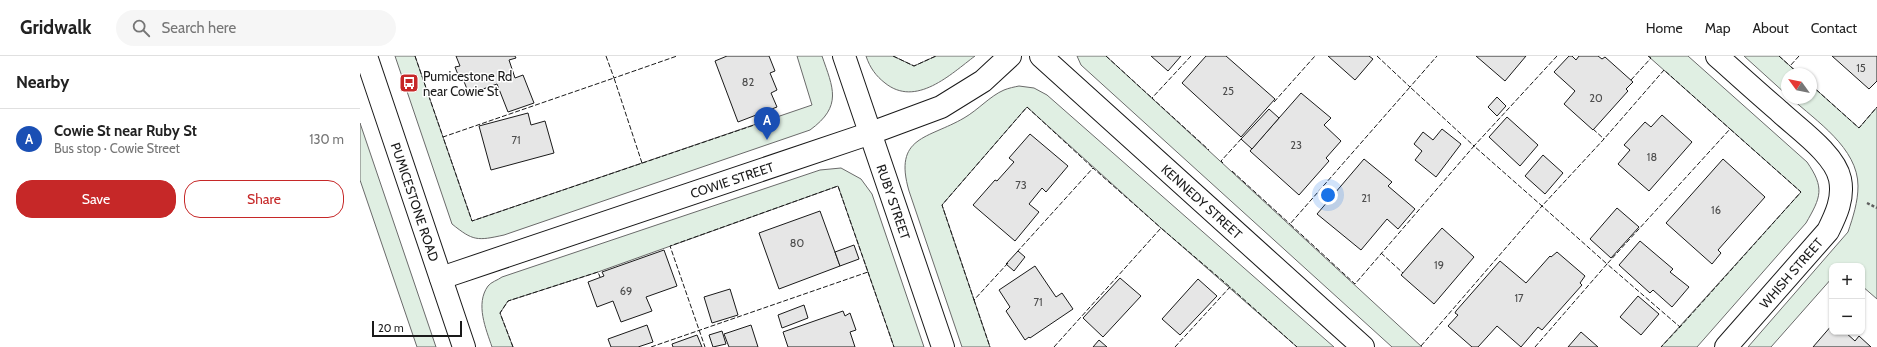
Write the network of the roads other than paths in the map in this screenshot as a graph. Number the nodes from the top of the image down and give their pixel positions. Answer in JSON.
{"nodes":[{"id":1,"x":366,"y":56,"type":"edge"},
{"id":2,"x":844,"y":56,"type":"edge"},
{"id":3,"x":1010,"y":56,"type":"edge"},
{"id":4,"x":1041,"y":56,"type":"edge"},
{"id":5,"x":1717,"y":56,"type":"edge"},
{"id":6,"x":871,"y":133,"type":"junction"},
{"id":7,"x":441,"y":278,"type":"junction"},
{"id":8,"x":464,"y":347,"type":"edge"},
{"id":9,"x":943,"y":347,"type":"edge"},
{"id":10,"x":1363,"y":347,"type":"edge"},
{"id":11,"x":1726,"y":347,"type":"edge"}],
"edges":[{"from":1,"to":7,"type":"street","name":"PUMICESTONE ROAD"},
{"from":2,"to":6,"type":"street","name":"RUBY STREET"},
{"from":3,"to":6,"type":"street","name":"COWIE STREET"},
{"from":4,"to":10,"type":"street","name":"KENNEDY STREET"},
{"from":5,"to":11,"type":"street","name":"WHISH STREET"},
{"from":6,"to":7,"type":"street","name":"COWIE STREET"},
{"from":6,"to":9,"type":"street","name":"RUBY STREET"},
{"from":7,"to":8,"type":"street","name":"PUMICESTONE ROAD"}]}
